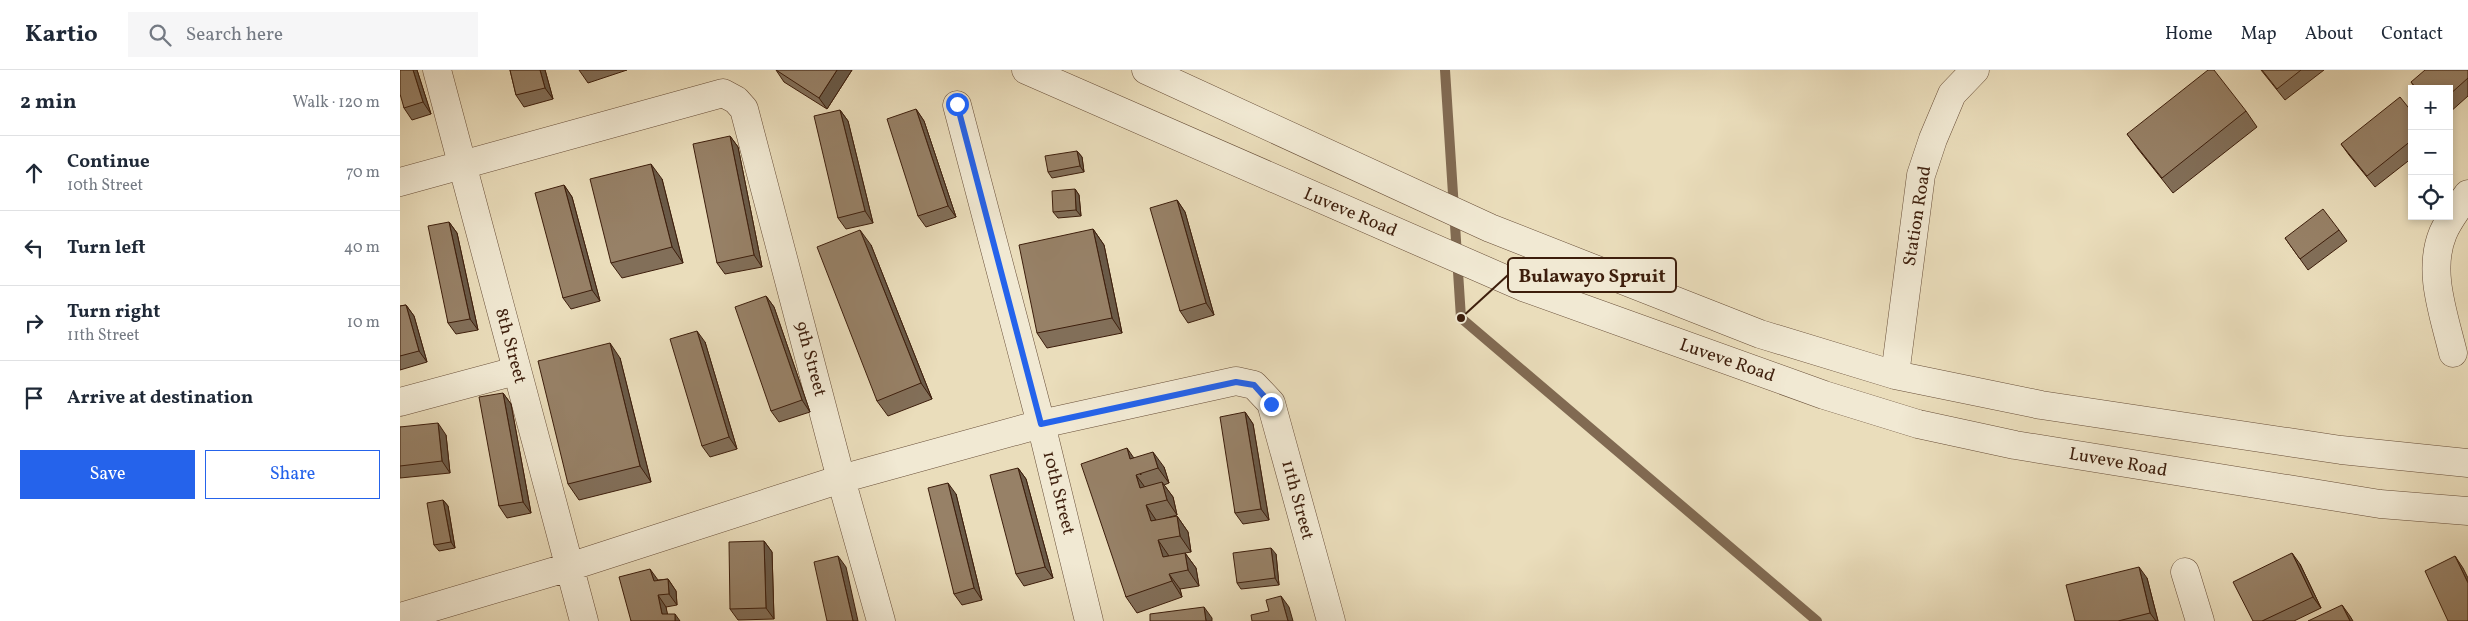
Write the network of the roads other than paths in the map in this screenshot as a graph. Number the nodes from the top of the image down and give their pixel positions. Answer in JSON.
{"nodes":[{"id":1,"x":437,"y":70,"type":"edge"},
{"id":2,"x":1026,"y":70,"type":"edge"},
{"id":3,"x":1146,"y":70,"type":"edge"},
{"id":4,"x":1975,"y":70,"type":"edge"},
{"id":5,"x":957,"y":104,"type":"dead end"},
{"id":6,"x":460,"y":165,"type":"junction"},
{"id":7,"x":400,"y":182,"type":"edge"},
{"id":8,"x":2468,"y":194,"type":"edge"},
{"id":9,"x":2453,"y":353,"type":"dead end"},
{"id":10,"x":516,"y":371,"type":"junction"},
{"id":11,"x":1895,"y":375,"type":"junction"},
{"id":12,"x":400,"y":402,"type":"edge"},
{"id":13,"x":1041,"y":424,"type":"junction"},
{"id":14,"x":2468,"y":463,"type":"edge"},
{"id":15,"x":841,"y":480,"type":"junction"},
{"id":16,"x":2468,"y":511,"type":"edge"},
{"id":17,"x":569,"y":568,"type":"junction"},
{"id":18,"x":2185,"y":572,"type":"dead end"},
{"id":19,"x":400,"y":617,"type":"edge"},
{"id":20,"x":584,"y":621,"type":"edge"},
{"id":21,"x":881,"y":621,"type":"edge"},
{"id":22,"x":1089,"y":621,"type":"edge"},
{"id":23,"x":1330,"y":621,"type":"edge"},
{"id":24,"x":2200,"y":621,"type":"edge"}],
"edges":[{"from":1,"to":6,"type":"street","name":"8th Street"},
{"from":2,"to":16,"type":"street","name":"Luveve Road"},
{"from":3,"to":11,"type":"street","name":"Luveve Road"},
{"from":4,"to":11,"type":"street","name":"Station Road"},
{"from":5,"to":13,"type":"street","name":"10th Street"},
{"from":6,"to":7,"type":"street"},
{"from":6,"to":10,"type":"street","name":"8th Street"},
{"from":6,"to":15,"type":"street","name":"9th Street"},
{"from":8,"to":9,"type":"street"},
{"from":10,"to":12,"type":"street"},
{"from":10,"to":17,"type":"street","name":"8th Street"},
{"from":11,"to":14,"type":"street","name":"Luveve Road"},
{"from":13,"to":15,"type":"street"},
{"from":13,"to":22,"type":"street","name":"10th Street"},
{"from":13,"to":23,"type":"street","name":"11th Street"},
{"from":15,"to":17,"type":"street"},
{"from":15,"to":21,"type":"street","name":"9th Street"},
{"from":17,"to":19,"type":"street"},
{"from":17,"to":20,"type":"street","name":"8th Street"},
{"from":18,"to":24,"type":"street"}]}
